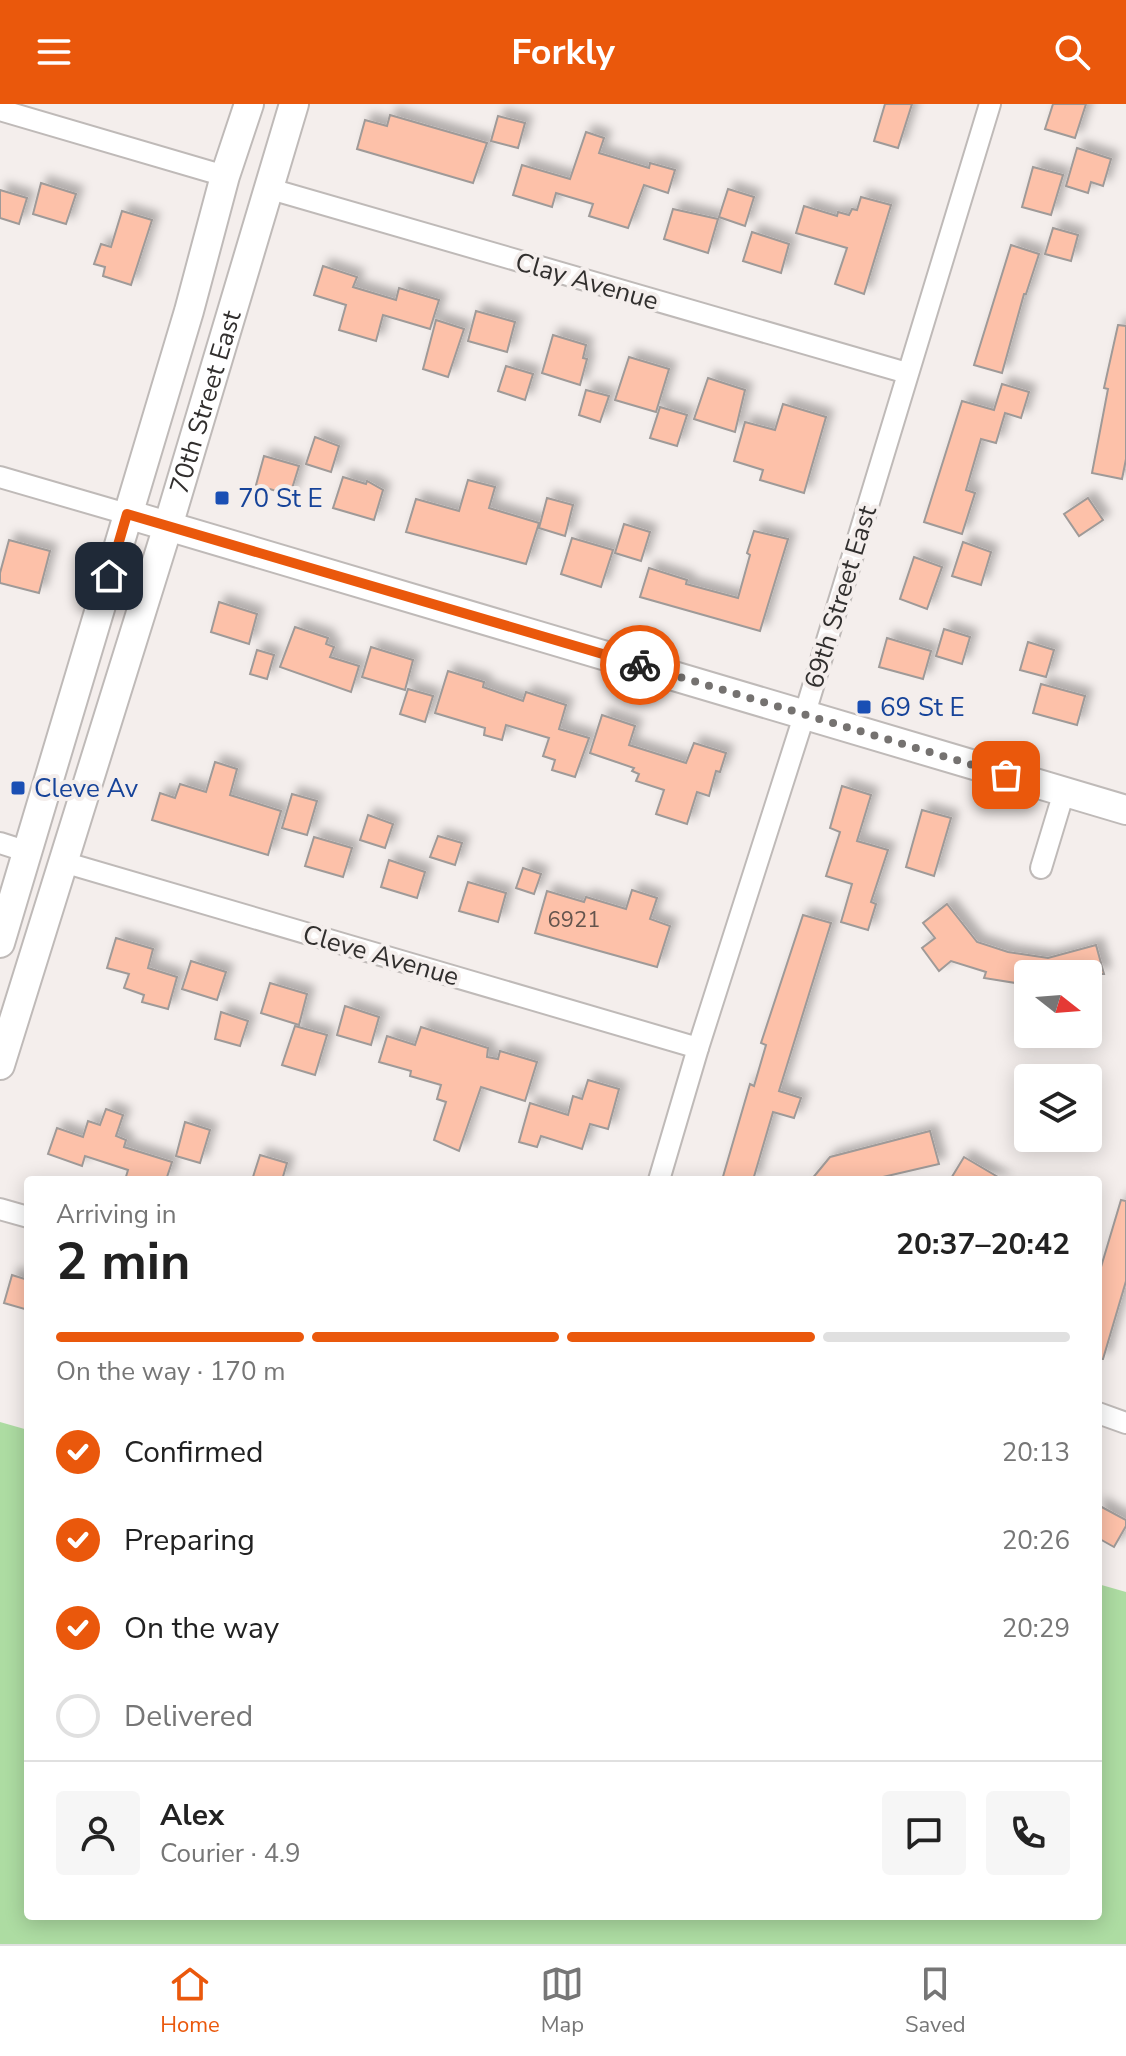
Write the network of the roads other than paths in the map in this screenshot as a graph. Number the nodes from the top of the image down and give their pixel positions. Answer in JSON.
{"nodes":[{"id":1,"x":249,"y":104,"type":"edge"},
{"id":2,"x":294,"y":104,"type":"edge"},
{"id":3,"x":990,"y":104,"type":"edge"},
{"id":4,"x":0,"y":110,"type":"edge"},
{"id":5,"x":225,"y":176,"type":"junction"},
{"id":6,"x":267,"y":188,"type":"junction"},
{"id":7,"x":907,"y":373,"type":"junction"},
{"id":8,"x":0,"y":477,"type":"edge"},
{"id":9,"x":127,"y":514,"type":"junction"},
{"id":10,"x":168,"y":526,"type":"junction"},
{"id":11,"x":805,"y":713,"type":"junction"},
{"id":12,"x":1064,"y":792,"type":"junction"},
{"id":13,"x":1126,"y":810,"type":"edge"},
{"id":14,"x":0,"y":843,"type":"edge"},
{"id":15,"x":28,"y":852,"type":"junction"},
{"id":16,"x":63,"y":862,"type":"junction"},
{"id":17,"x":1041,"y":868,"type":"dead end"},
{"id":18,"x":0,"y":943,"type":"edge"},
{"id":19,"x":698,"y":1048,"type":"junction"},
{"id":20,"x":0,"y":1065,"type":"edge"},
{"id":21,"x":660,"y":1176,"type":"edge"},
{"id":22,"x":0,"y":1209,"type":"edge"},
{"id":23,"x":24,"y":1216,"type":"edge"},
{"id":24,"x":1102,"y":1414,"type":"edge"},
{"id":25,"x":1126,"y":1423,"type":"edge"}],
"edges":[{"from":1,"to":5,"type":"main road","name":"70th Street East"},
{"from":2,"to":6,"type":"main road","name":"70th Street East"},
{"from":3,"to":7,"type":"street","name":"69th Street East"},
{"from":4,"to":5,"type":"street"},
{"from":5,"to":9,"type":"main road","name":"70th Street East"},
{"from":6,"to":7,"type":"street","name":"Clay Avenue"},
{"from":6,"to":10,"type":"main road","name":"70th Street East"},
{"from":7,"to":11,"type":"street","name":"69th Street East"},
{"from":8,"to":9,"type":"street"},
{"from":9,"to":10,"type":"main road"},
{"from":9,"to":15,"type":"main road","name":"70th Street East"},
{"from":10,"to":11,"type":"main road"},
{"from":10,"to":16,"type":"main road","name":"70th Street East"},
{"from":11,"to":12,"type":"main road"},
{"from":11,"to":19,"type":"street","name":"69th Street East"},
{"from":12,"to":13,"type":"main road"},
{"from":12,"to":17,"type":"street"},
{"from":14,"to":15,"type":"street"},
{"from":15,"to":18,"type":"main road","name":"70th Street East"},
{"from":16,"to":19,"type":"street","name":"Cleve Avenue"},
{"from":16,"to":20,"type":"main road","name":"70th Street East"},
{"from":19,"to":21,"type":"street","name":"69th Street East"},
{"from":22,"to":23,"type":"street"},
{"from":24,"to":25,"type":"street"}]}
